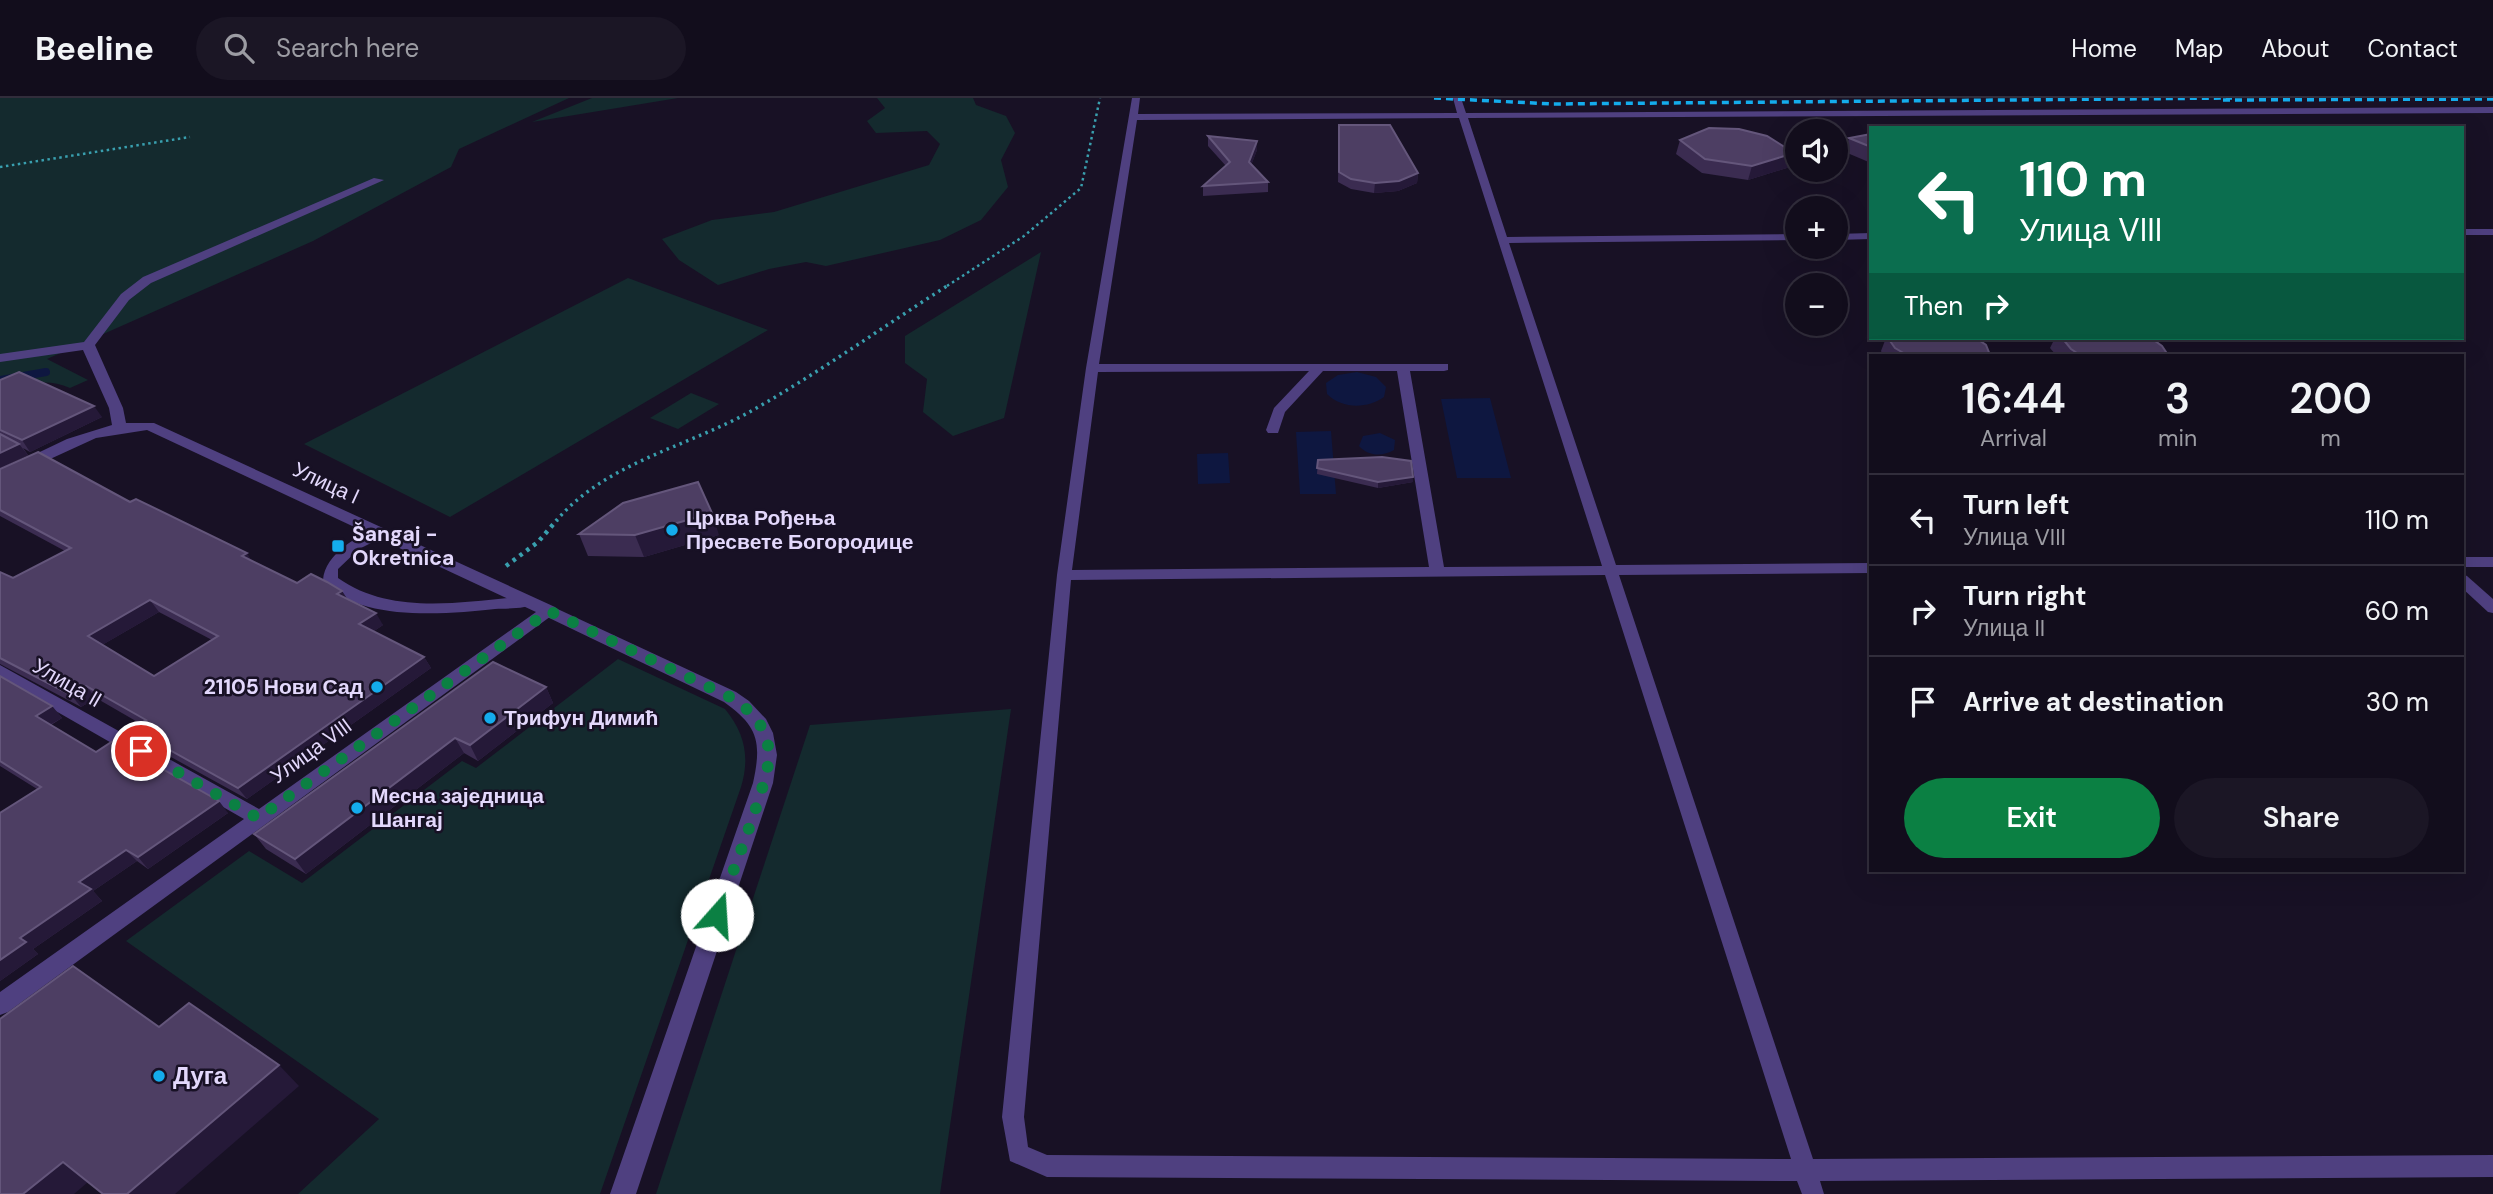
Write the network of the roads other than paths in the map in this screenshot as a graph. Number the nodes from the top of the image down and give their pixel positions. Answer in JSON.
{"nodes":[{"id":1,"x":1457,"y":98,"type":"edge"},
{"id":2,"x":1134,"y":107,"type":"edge"},
{"id":3,"x":2493,"y":110,"type":"edge"},
{"id":4,"x":1462,"y":115,"type":"junction"},
{"id":5,"x":378,"y":180,"type":"dead end"},
{"id":6,"x":2464,"y":232,"type":"edge"},
{"id":7,"x":2493,"y":232,"type":"edge"},
{"id":8,"x":1869,"y":236,"type":"edge"},
{"id":9,"x":1785,"y":237,"type":"edge"},
{"id":10,"x":1848,"y":237,"type":"edge"},
{"id":11,"x":1503,"y":240,"type":"junction"},
{"id":12,"x":88,"y":345,"type":"junction"},
{"id":13,"x":0,"y":358,"type":"edge"},
{"id":14,"x":1092,"y":368,"type":"junction"},
{"id":15,"x":1320,"y":368,"type":"junction"},
{"id":16,"x":1403,"y":368,"type":"junction"},
{"id":17,"x":1444,"y":368,"type":"dead end"},
{"id":18,"x":120,"y":427,"type":"junction"},
{"id":19,"x":1273,"y":430,"type":"dead end"},
{"id":20,"x":0,"y":477,"type":"edge"},
{"id":21,"x":382,"y":533,"type":"junction"},
{"id":22,"x":2464,"y":562,"type":"edge"},
{"id":23,"x":2493,"y":562,"type":"edge"},
{"id":24,"x":1869,"y":568,"type":"edge"},
{"id":25,"x":1611,"y":570,"type":"junction"},
{"id":26,"x":1437,"y":572,"type":"junction"},
{"id":27,"x":1064,"y":575,"type":"junction"},
{"id":28,"x":2464,"y":581,"type":"edge"},
{"id":29,"x":539,"y":606,"type":"junction"},
{"id":30,"x":2493,"y":608,"type":"edge"},
{"id":31,"x":0,"y":671,"type":"edge"},
{"id":32,"x":258,"y":818,"type":"junction"},
{"id":33,"x":0,"y":1005,"type":"edge"},
{"id":34,"x":2493,"y":1166,"type":"edge"},
{"id":35,"x":1806,"y":1170,"type":"junction"},
{"id":36,"x":623,"y":1194,"type":"edge"},
{"id":37,"x":1813,"y":1194,"type":"edge"}],
"edges":[{"from":1,"to":4,"type":"lane"},
{"from":2,"to":4,"type":"lane"},
{"from":2,"to":14,"type":"lane"},
{"from":3,"to":4,"type":"lane"},
{"from":4,"to":11,"type":"lane"},
{"from":5,"to":12,"type":"street"},
{"from":6,"to":7,"type":"lane"},
{"from":8,"to":10,"type":"lane"},
{"from":9,"to":11,"type":"lane"},
{"from":11,"to":25,"type":"lane"},
{"from":12,"to":13,"type":"street"},
{"from":12,"to":18,"type":"street"},
{"from":14,"to":15,"type":"lane"},
{"from":14,"to":27,"type":"lane"},
{"from":15,"to":16,"type":"lane"},
{"from":15,"to":19,"type":"lane"},
{"from":16,"to":17,"type":"lane"},
{"from":16,"to":26,"type":"lane"},
{"from":18,"to":20,"type":"street","name":"Улица I"},
{"from":18,"to":21,"type":"street","name":"Улица I"},
{"from":21,"to":29,"type":"street","name":"Улица I"},
{"from":21,"to":29,"type":"lane"},
{"from":22,"to":23,"type":"lane"},
{"from":24,"to":25,"type":"lane"},
{"from":25,"to":26,"type":"lane"},
{"from":25,"to":35,"type":"lane"},
{"from":26,"to":27,"type":"lane"},
{"from":27,"to":35,"type":"lane"},
{"from":28,"to":30,"type":"lane"},
{"from":29,"to":32,"type":"street","name":"Улица VIII"},
{"from":29,"to":36,"type":"street","name":"Улица I"},
{"from":31,"to":32,"type":"street","name":"Улица II"},
{"from":32,"to":33,"type":"street","name":"Улица VIII"},
{"from":34,"to":35,"type":"lane"},
{"from":35,"to":37,"type":"lane"}]}
